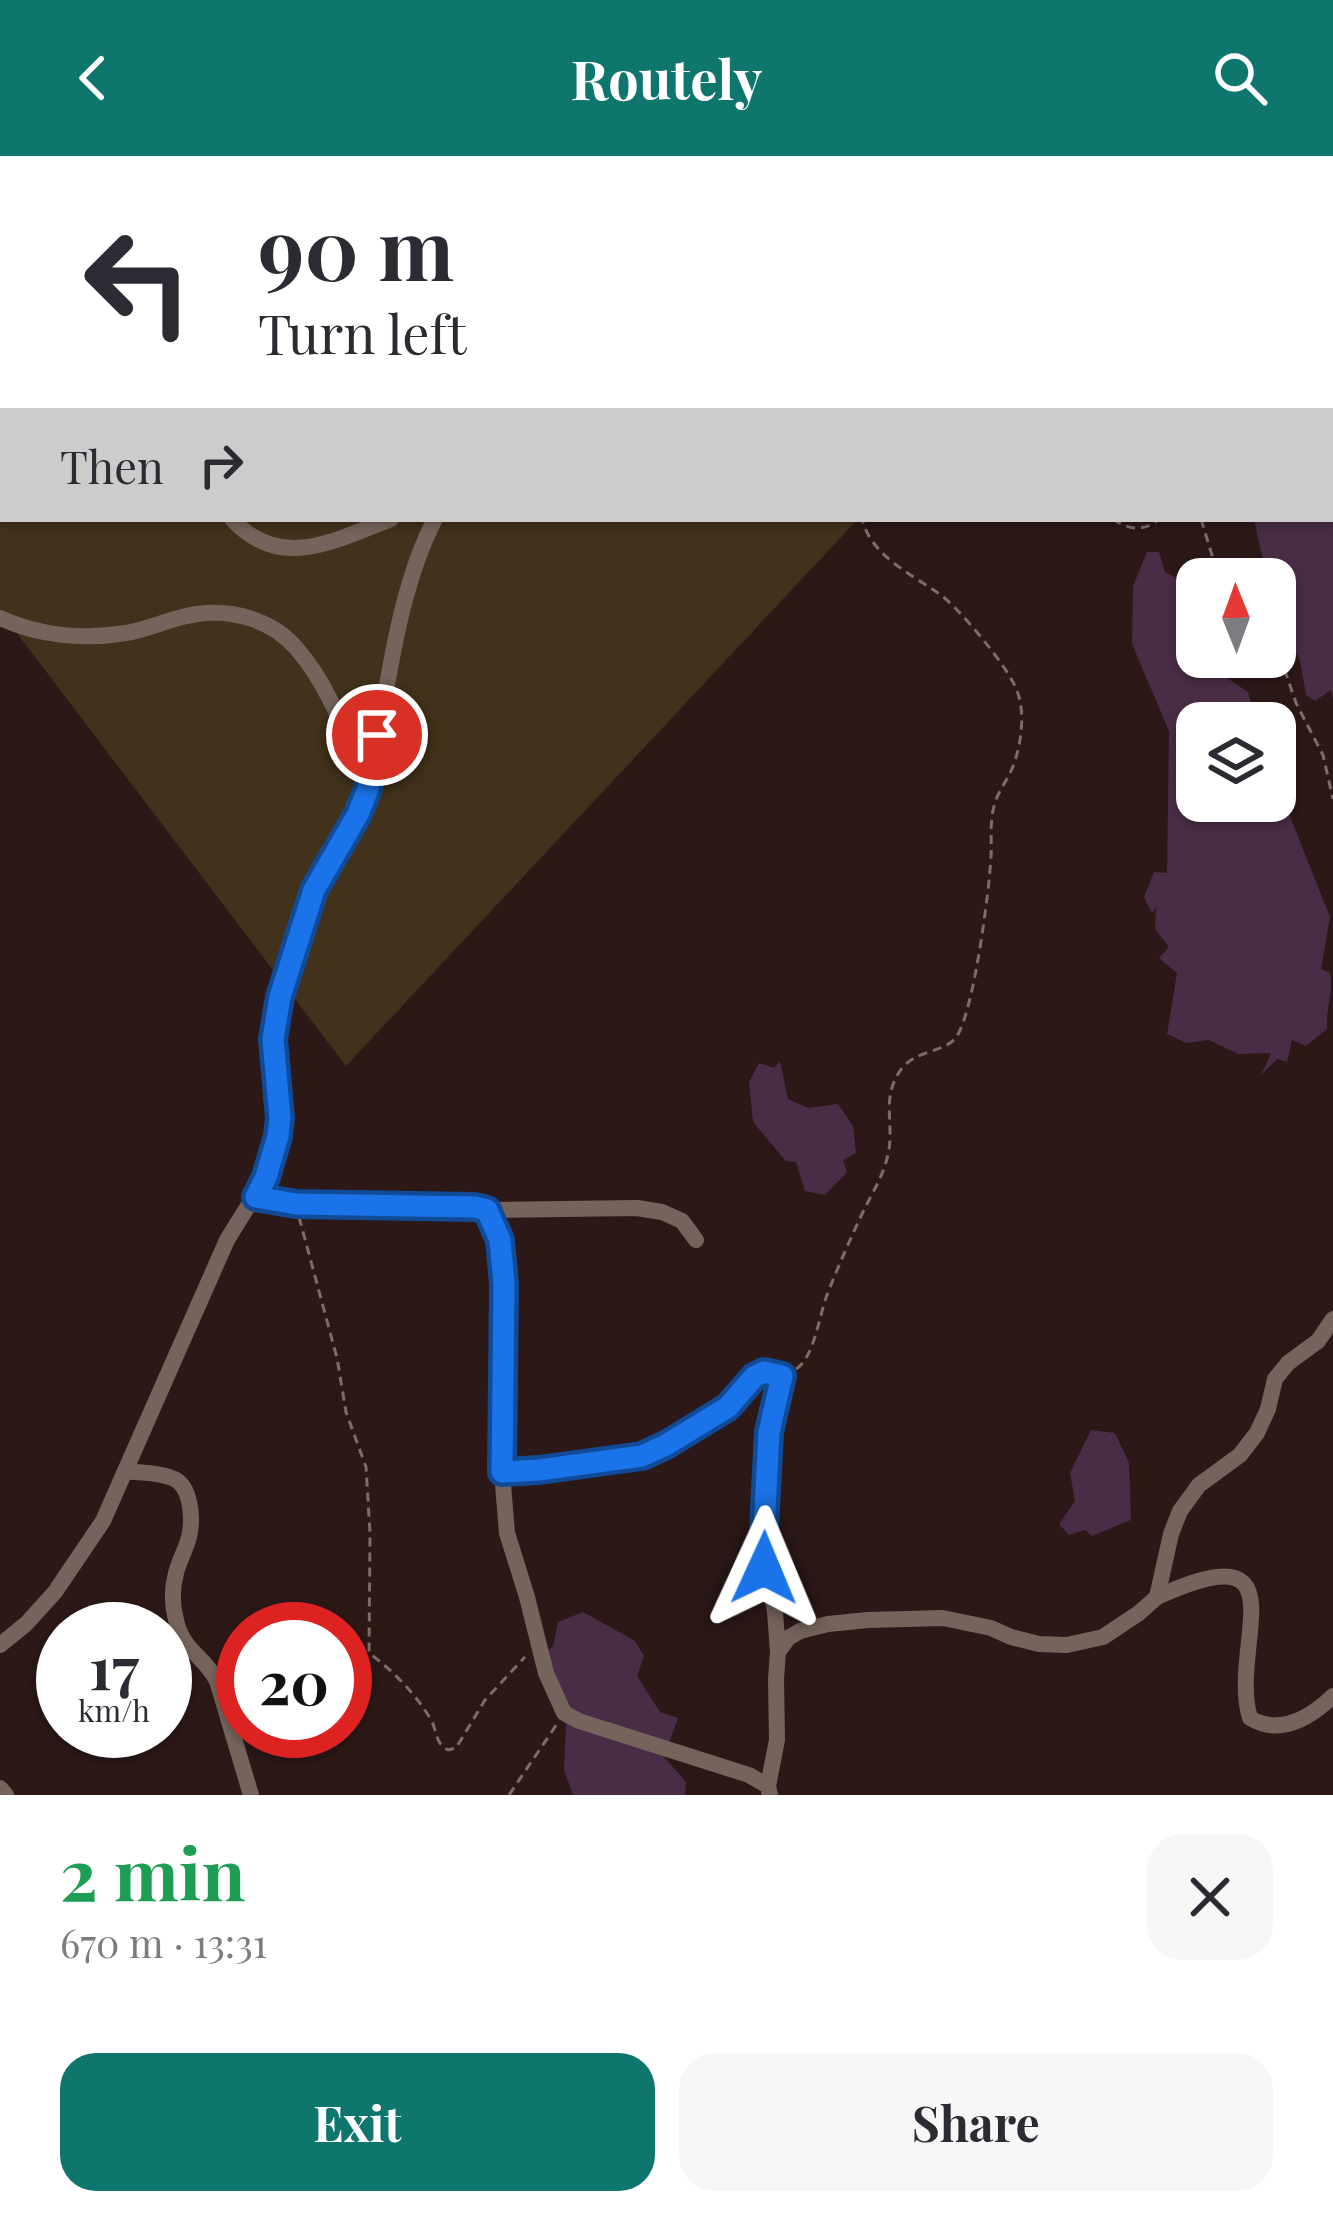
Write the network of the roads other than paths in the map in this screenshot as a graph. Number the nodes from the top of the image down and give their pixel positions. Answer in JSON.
{"nodes":[{"id":1,"x":235,"y":522,"type":"edge"},
{"id":2,"x":383,"y":522,"type":"edge"},
{"id":3,"x":433,"y":522,"type":"edge"},
{"id":4,"x":0,"y":618,"type":"edge"},
{"id":5,"x":368,"y":789,"type":"junction"},
{"id":6,"x":256,"y":1197,"type":"junction"},
{"id":7,"x":487,"y":1210,"type":"junction"},
{"id":8,"x":696,"y":1240,"type":"dead end"},
{"id":9,"x":1333,"y":1319,"type":"edge"},
{"id":10,"x":125,"y":1471,"type":"junction"},
{"id":11,"x":502,"y":1472,"type":"junction"},
{"id":12,"x":1157,"y":1597,"type":"junction"},
{"id":13,"x":0,"y":1645,"type":"edge"},
{"id":14,"x":778,"y":1652,"type":"junction"},
{"id":15,"x":1333,"y":1696,"type":"edge"},
{"id":16,"x":769,"y":1791,"type":"edge"},
{"id":17,"x":251,"y":1795,"type":"edge"}],
"edges":[{"from":1,"to":2,"type":"street"},
{"from":3,"to":5,"type":"street"},
{"from":4,"to":5,"type":"street"},
{"from":5,"to":6,"type":"street"},
{"from":6,"to":7,"type":"street"},
{"from":6,"to":10,"type":"street"},
{"from":7,"to":8,"type":"street"},
{"from":7,"to":11,"type":"street"},
{"from":9,"to":12,"type":"street"},
{"from":10,"to":13,"type":"street"},
{"from":10,"to":17,"type":"street"},
{"from":11,"to":14,"type":"street"},
{"from":11,"to":16,"type":"street"},
{"from":12,"to":14,"type":"street"},
{"from":12,"to":15,"type":"street"},
{"from":14,"to":16,"type":"street"}]}
